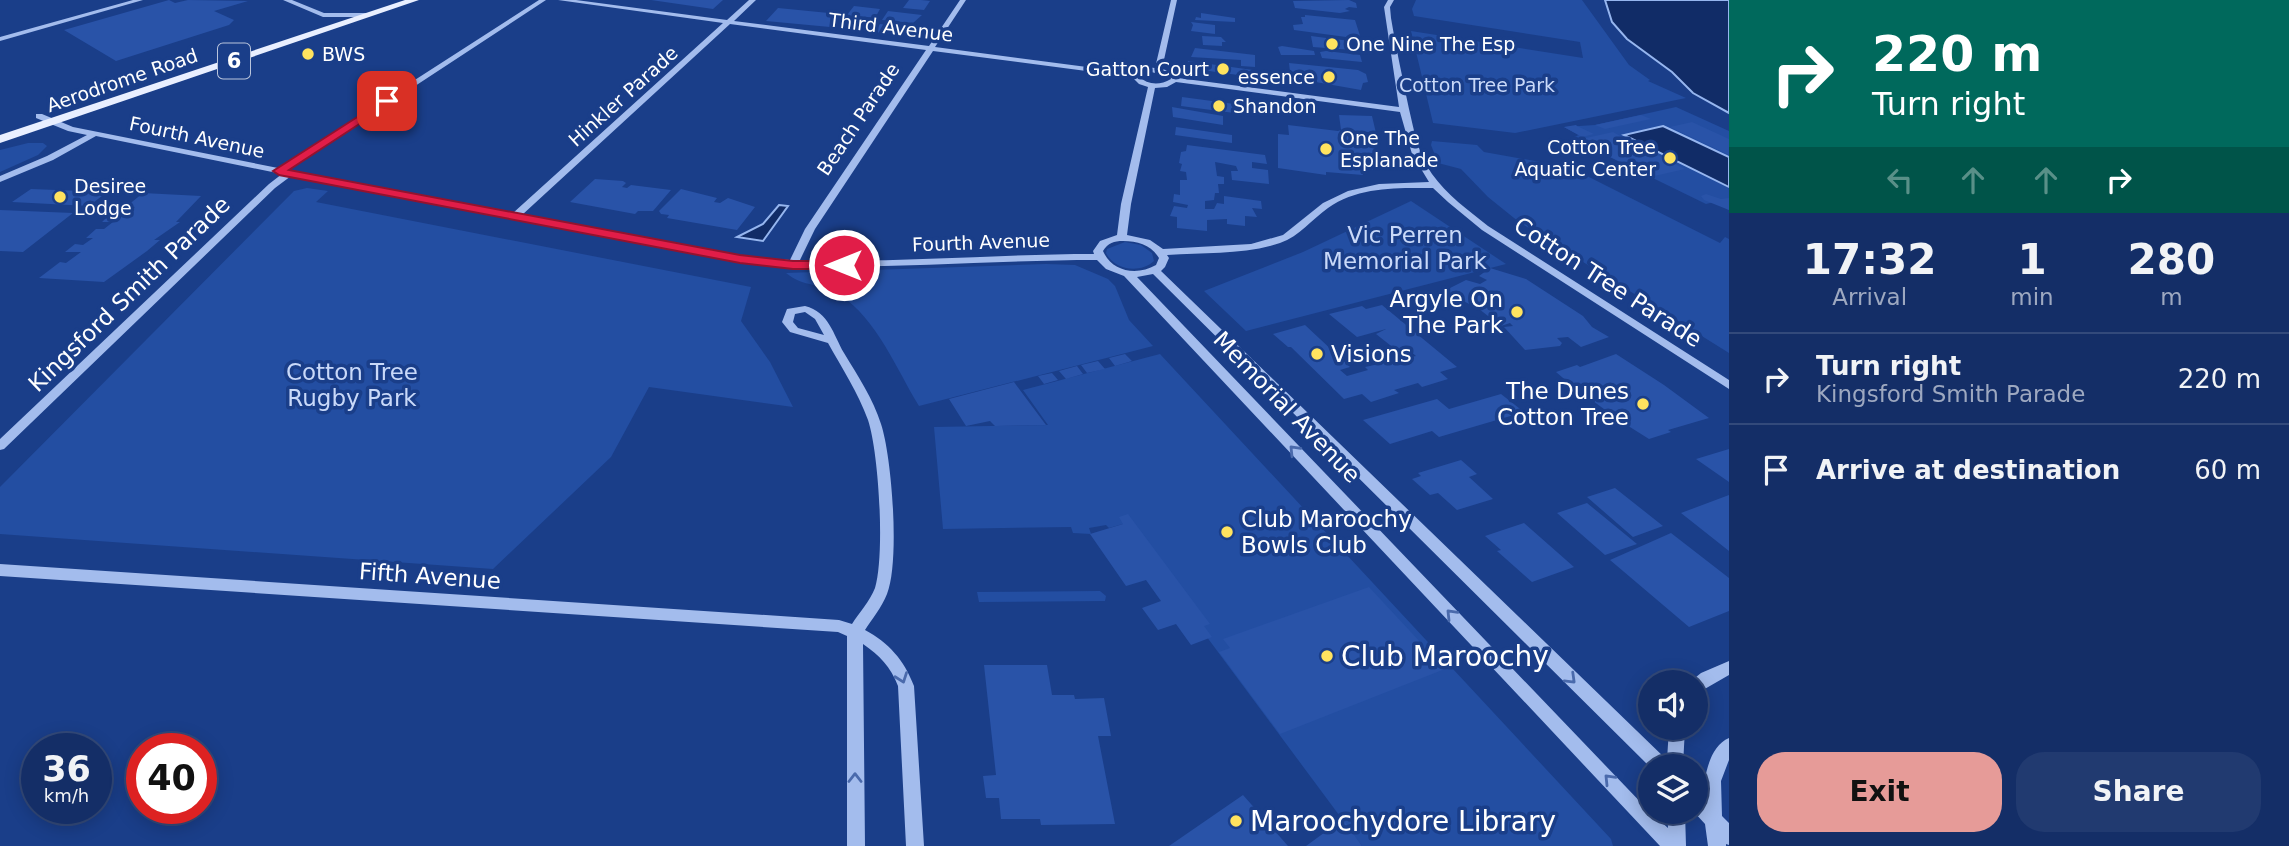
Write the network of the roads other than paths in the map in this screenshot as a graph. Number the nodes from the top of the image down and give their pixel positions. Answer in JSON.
{"nodes":[{"id":1,"x":139,"y":0,"type":"edge"},
{"id":2,"x":286,"y":0,"type":"edge"},
{"id":3,"x":387,"y":0,"type":"edge"},
{"id":4,"x":414,"y":0,"type":"edge"},
{"id":5,"x":543,"y":0,"type":"edge"},
{"id":6,"x":561,"y":0,"type":"edge"},
{"id":7,"x":753,"y":0,"type":"edge"},
{"id":8,"x":964,"y":0,"type":"edge"},
{"id":9,"x":1174,"y":0,"type":"edge"},
{"id":10,"x":1391,"y":0,"type":"edge"},
{"id":11,"x":368,"y":15,"type":"junction"},
{"id":12,"x":337,"y":17,"type":"junction"},
{"id":13,"x":728,"y":22,"type":"junction"},
{"id":14,"x":0,"y":39,"type":"edge"},
{"id":15,"x":930,"y":48,"type":"junction"},
{"id":16,"x":1157,"y":70,"type":"junction"},
{"id":17,"x":1135,"y":75,"type":"junction"},
{"id":18,"x":1175,"y":80,"type":"junction"},
{"id":19,"x":1152,"y":86,"type":"junction"},
{"id":20,"x":1406,"y":110,"type":"junction"},
{"id":21,"x":39,"y":116,"type":"junction"},
{"id":22,"x":53,"y":122,"type":"junction"},
{"id":23,"x":0,"y":128,"type":"edge"},
{"id":24,"x":96,"y":133,"type":"junction"},
{"id":25,"x":0,"y":139,"type":"edge"},
{"id":26,"x":284,"y":172,"type":"junction"},
{"id":27,"x":0,"y":179,"type":"edge"},
{"id":28,"x":1435,"y":185,"type":"junction"},
{"id":29,"x":515,"y":216,"type":"junction"},
{"id":30,"x":1122,"y":237,"type":"junction"},
{"id":31,"x":1161,"y":252,"type":"junction"},
{"id":32,"x":1099,"y":257,"type":"junction"},
{"id":33,"x":793,"y":265,"type":"junction"},
{"id":34,"x":1155,"y":271,"type":"junction"},
{"id":35,"x":1128,"y":274,"type":"junction"},
{"id":36,"x":832,"y":341,"type":"dead end"},
{"id":37,"x":1729,"y":385,"type":"edge"},
{"id":38,"x":0,"y":446,"type":"edge"},
{"id":39,"x":0,"y":570,"type":"edge"},
{"id":40,"x":855,"y":632,"type":"junction"},
{"id":41,"x":1729,"y":668,"type":"edge"},
{"id":42,"x":1708,"y":678,"type":"edge"},
{"id":43,"x":1729,"y":746,"type":"edge"},
{"id":44,"x":1649,"y":754,"type":"edge"},
{"id":45,"x":1708,"y":815,"type":"edge"},
{"id":46,"x":1713,"y":820,"type":"junction"},
{"id":47,"x":1675,"y":824,"type":"edge"},
{"id":48,"x":1729,"y":836,"type":"edge"},
{"id":49,"x":856,"y":846,"type":"edge"},
{"id":50,"x":915,"y":846,"type":"edge"},
{"id":51,"x":1675,"y":846,"type":"edge"},
{"id":52,"x":1717,"y":846,"type":"edge"}],
"edges":[{"from":1,"to":14,"type":"street"},
{"from":2,"to":12,"type":"street"},
{"from":3,"to":12,"type":"main road","name":"Aerodrome Road","number":"6"},
{"from":4,"to":11,"type":"main road","name":"Aerodrome Road","number":"6"},
{"from":5,"to":26,"type":"street","name":"Kingsford Smith Parade"},
{"from":6,"to":13,"type":"street","name":"Third Avenue"},
{"from":7,"to":13,"type":"street","name":"Hinkler Parade"},
{"from":8,"to":15,"type":"street","name":"Beach Parade"},
{"from":9,"to":16,"type":"street"},
{"from":10,"to":20,"type":"street","name":"Cotton Tree Parade"},
{"from":11,"to":12,"type":"street"},
{"from":11,"to":22,"type":"main road","name":"Aerodrome Road","number":"6"},
{"from":12,"to":21,"type":"main road","name":"Aerodrome Road","number":"6"},
{"from":13,"to":15,"type":"street","name":"Third Avenue"},
{"from":13,"to":29,"type":"street","name":"Hinkler Parade"},
{"from":15,"to":17,"type":"street","name":"Third Avenue"},
{"from":15,"to":33,"type":"street","name":"Beach Parade"},
{"from":16,"to":17,"type":"street"},
{"from":16,"to":18,"type":"street"},
{"from":17,"to":19,"type":"street"},
{"from":18,"to":19,"type":"street"},
{"from":18,"to":20,"type":"street"},
{"from":19,"to":30,"type":"street"},
{"from":20,"to":28,"type":"street","name":"Cotton Tree Parade"},
{"from":21,"to":22,"type":"street","name":"Fourth Avenue"},
{"from":21,"to":23,"type":"main road","name":"Aerodrome Road","number":"6"},
{"from":22,"to":24,"type":"street","name":"Fourth Avenue"},
{"from":22,"to":25,"type":"main road","name":"Aerodrome Road","number":"6"},
{"from":24,"to":26,"type":"street","name":"Fourth Avenue"},
{"from":24,"to":27,"type":"street"},
{"from":26,"to":29,"type":"street","name":"Fourth Avenue"},
{"from":26,"to":38,"type":"street","name":"Kingsford Smith Parade"},
{"from":28,"to":31,"type":"street"},
{"from":28,"to":37,"type":"street","name":"Cotton Tree Parade"},
{"from":29,"to":33,"type":"street","name":"Fourth Avenue"},
{"from":30,"to":31,"type":"street"},
{"from":30,"to":32,"type":"street"},
{"from":31,"to":34,"type":"street"},
{"from":32,"to":33,"type":"street","name":"Fourth Avenue"},
{"from":32,"to":35,"type":"street","name":"Memorial Avenue"},
{"from":34,"to":35,"type":"street"},
{"from":34,"to":44,"type":"street","name":"Memorial Avenue","one_way":true},
{"from":51,"to":35,"type":"street","name":"Memorial Avenue","one_way":true},
{"from":36,"to":40,"type":"street"},
{"from":39,"to":40,"type":"street","name":"Fifth Avenue"},
{"from":49,"to":40,"type":"street","one_way":true},
{"from":40,"to":50,"type":"street","one_way":true},
{"from":41,"to":42,"type":"street"},
{"from":43,"to":46,"type":"street"},
{"from":45,"to":46,"type":"street"},
{"from":46,"to":48,"type":"street"},
{"from":46,"to":52,"type":"street"},
{"from":47,"to":51,"type":"street"}]}
